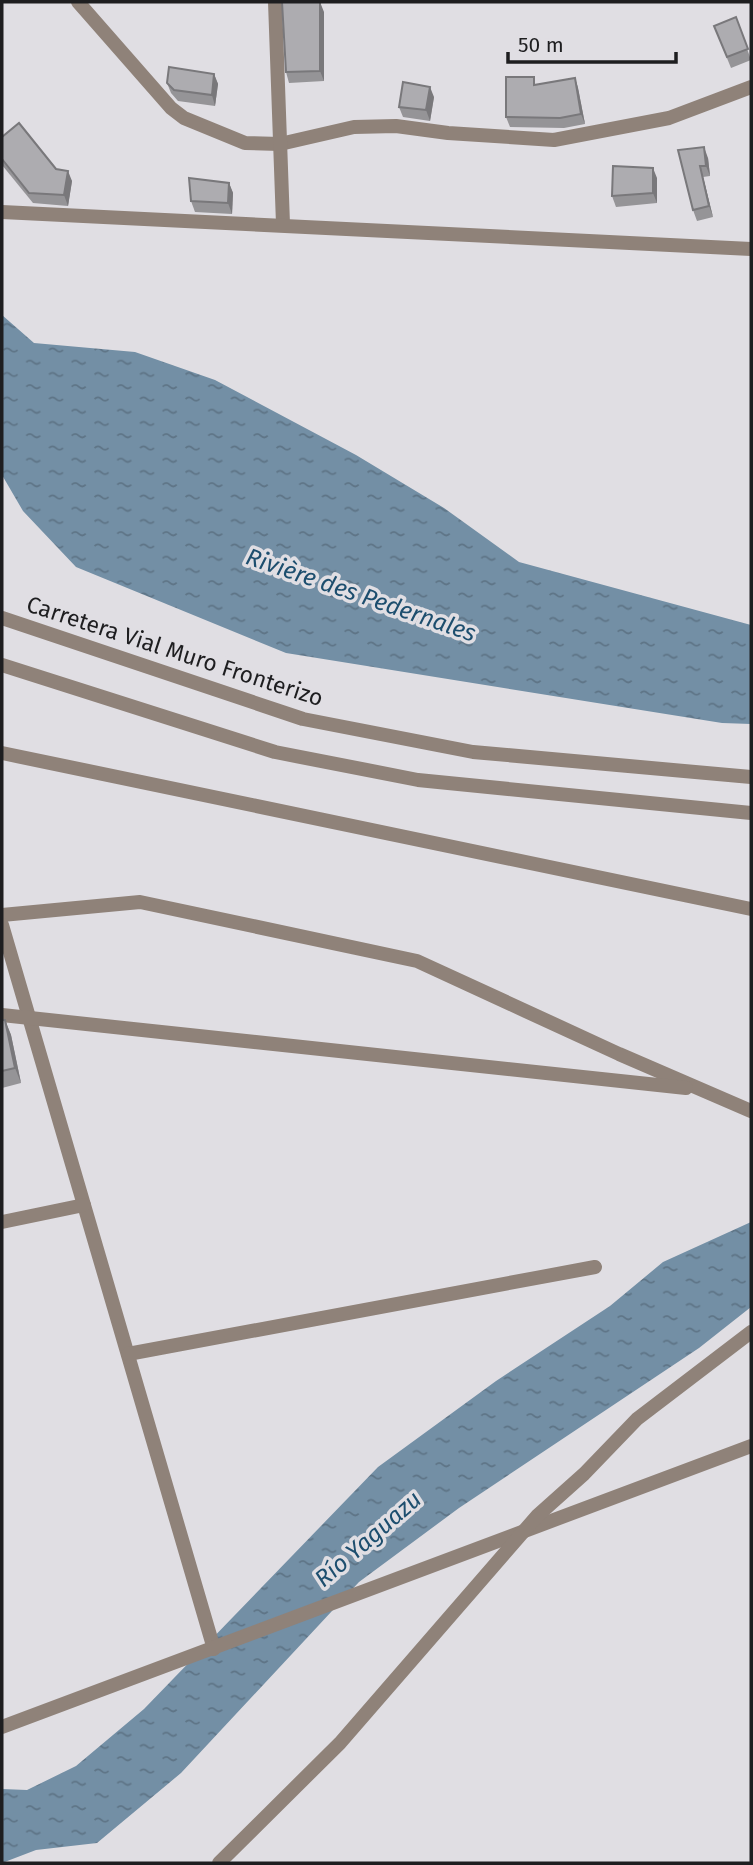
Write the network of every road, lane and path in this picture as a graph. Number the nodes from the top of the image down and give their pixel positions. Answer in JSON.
{"nodes":[{"id":1,"x":78,"y":2,"type":"edge"},
{"id":2,"x":275,"y":2,"type":"edge"},
{"id":3,"x":751,"y":87,"type":"edge"},
{"id":4,"x":280,"y":144,"type":"junction"},
{"id":5,"x":2,"y":212,"type":"edge"},
{"id":6,"x":283,"y":224,"type":"junction"},
{"id":7,"x":751,"y":249,"type":"edge"},
{"id":8,"x":2,"y":618,"type":"edge"},
{"id":9,"x":2,"y":665,"type":"edge"},
{"id":10,"x":2,"y":753,"type":"edge"},
{"id":11,"x":751,"y":777,"type":"edge"},
{"id":12,"x":751,"y":813,"type":"edge"},
{"id":13,"x":751,"y":909,"type":"edge"},
{"id":14,"x":2,"y":915,"type":"edge"},
{"id":15,"x":2,"y":925,"type":"edge"},
{"id":16,"x":2,"y":1015,"type":"edge"},
{"id":17,"x":31,"y":1017,"type":"junction"},
{"id":18,"x":702,"y":1090,"type":"junction"},
{"id":19,"x":751,"y":1111,"type":"edge"},
{"id":20,"x":84,"y":1205,"type":"junction"},
{"id":21,"x":2,"y":1223,"type":"edge"},
{"id":22,"x":596,"y":1267,"type":"dead end"},
{"id":23,"x":751,"y":1332,"type":"edge"},
{"id":24,"x":128,"y":1354,"type":"junction"},
{"id":25,"x":751,"y":1446,"type":"edge"},
{"id":26,"x":214,"y":1650,"type":"junction"},
{"id":27,"x":2,"y":1727,"type":"edge"},
{"id":28,"x":219,"y":1863,"type":"edge"}],
"edges":[{"from":1,"to":4,"type":"street"},
{"from":2,"to":4,"type":"street"},
{"from":3,"to":4,"type":"street"},
{"from":4,"to":6,"type":"street"},
{"from":5,"to":6,"type":"street"},
{"from":6,"to":7,"type":"street"},
{"from":8,"to":11,"type":"street","name":"Carretera Vial Muro Fronterizo"},
{"from":9,"to":12,"type":"street"},
{"from":10,"to":13,"type":"street"},
{"from":14,"to":18,"type":"street"},
{"from":15,"to":17,"type":"street"},
{"from":16,"to":17,"type":"street"},
{"from":17,"to":18,"type":"street"},
{"from":17,"to":20,"type":"street"},
{"from":18,"to":19,"type":"street"},
{"from":20,"to":21,"type":"street"},
{"from":20,"to":24,"type":"street"},
{"from":22,"to":24,"type":"street"},
{"from":23,"to":28,"type":"street"},
{"from":24,"to":26,"type":"street"},
{"from":25,"to":26,"type":"street"},
{"from":26,"to":27,"type":"street"}]}
